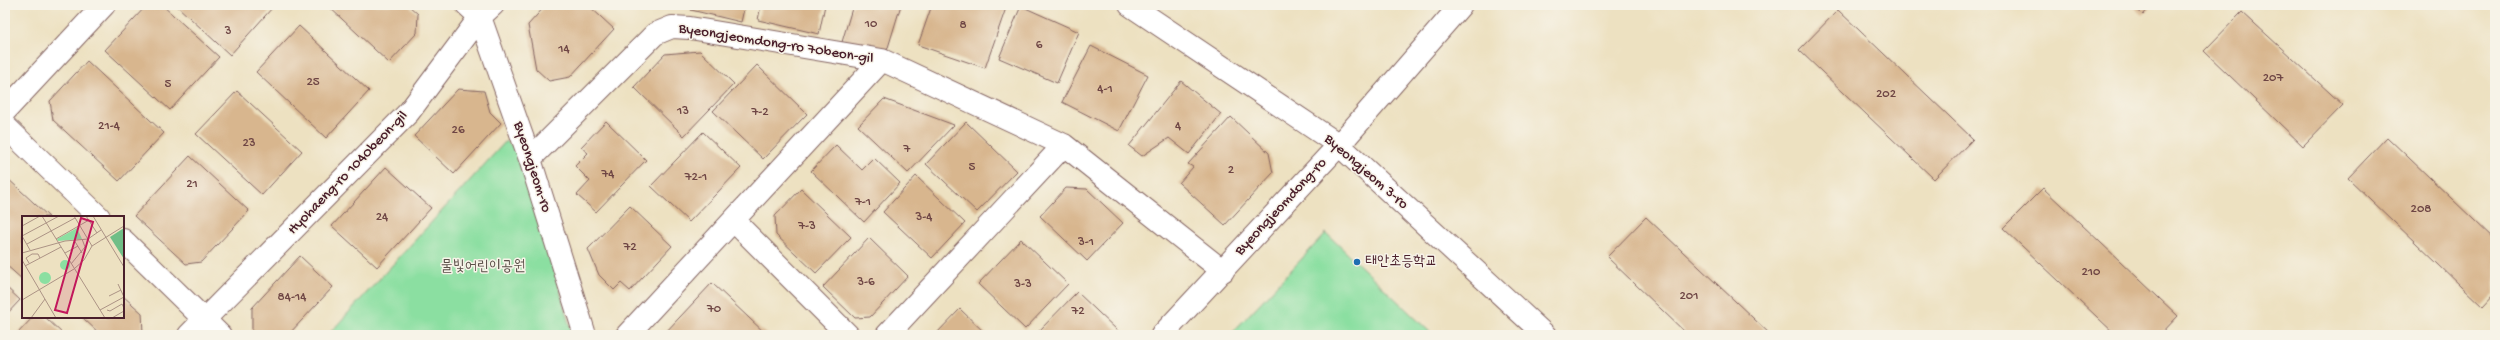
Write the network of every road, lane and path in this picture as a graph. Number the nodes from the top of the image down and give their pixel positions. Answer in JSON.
{"nodes":[{"id":1,"x":104,"y":5,"type":"edge"},
{"id":2,"x":1130,"y":5,"type":"edge"},
{"id":3,"x":1461,"y":5,"type":"edge"},
{"id":4,"x":480,"y":9,"type":"edge"},
{"id":5,"x":882,"y":60,"type":"junction"},
{"id":6,"x":5,"y":111,"type":"edge"},
{"id":7,"x":5,"y":126,"type":"edge"},
{"id":8,"x":1064,"y":145,"type":"junction"},
{"id":9,"x":1339,"y":145,"type":"junction"},
{"id":10,"x":530,"y":159,"type":"junction"},
{"id":11,"x":98,"y":216,"type":"edge"},
{"id":12,"x":734,"y":221,"type":"junction"},
{"id":13,"x":124,"y":241,"type":"edge"},
{"id":14,"x":1223,"y":271,"type":"junction"},
{"id":15,"x":204,"y":319,"type":"junction"},
{"id":16,"x":189,"y":335,"type":"edge"},
{"id":17,"x":220,"y":335,"type":"edge"},
{"id":18,"x":585,"y":335,"type":"edge"},
{"id":19,"x":627,"y":335,"type":"edge"},
{"id":20,"x":848,"y":335,"type":"edge"},
{"id":21,"x":887,"y":335,"type":"edge"},
{"id":22,"x":1162,"y":335,"type":"edge"},
{"id":23,"x":1545,"y":335,"type":"edge"}],
"edges":[{"from":1,"to":6,"type":"street"},
{"from":2,"to":9,"type":"street","name":"Byeongjeom 3-ro"},
{"from":3,"to":9,"type":"street","name":"Byeongjeomdong-ro"},
{"from":4,"to":10,"type":"street","name":"Byeongjeom-ro"},
{"from":4,"to":15,"type":"street","name":"Hyohaeng-ro 1040beon-gil"},
{"from":5,"to":8,"type":"street","name":"Byeongjeomdong-ro 70beon-gil"},
{"from":5,"to":10,"type":"street","name":"Byeongjeomdong-ro 70beon-gil"},
{"from":5,"to":12,"type":"street","name":"Byeongjeomdong-ro 70beon-gil"},
{"from":7,"to":11,"type":"street"},
{"from":8,"to":14,"type":"street","name":"Byeongjeomdong-ro 70beon-gil"},
{"from":8,"to":21,"type":"street"},
{"from":9,"to":14,"type":"street","name":"Byeongjeomdong-ro"},
{"from":9,"to":23,"type":"street","name":"Byeongjeom 3-ro"},
{"from":10,"to":18,"type":"street","name":"Byeongjeom-ro"},
{"from":12,"to":19,"type":"street","name":"Byeongjeomdong-ro 70beon-gil"},
{"from":12,"to":20,"type":"street"},
{"from":13,"to":15,"type":"street"},
{"from":14,"to":22,"type":"street","name":"Byeongjeomdong-ro"},
{"from":15,"to":16,"type":"street","name":"Hyohaeng-ro 1040beon-gil"},
{"from":15,"to":17,"type":"street"}]}
